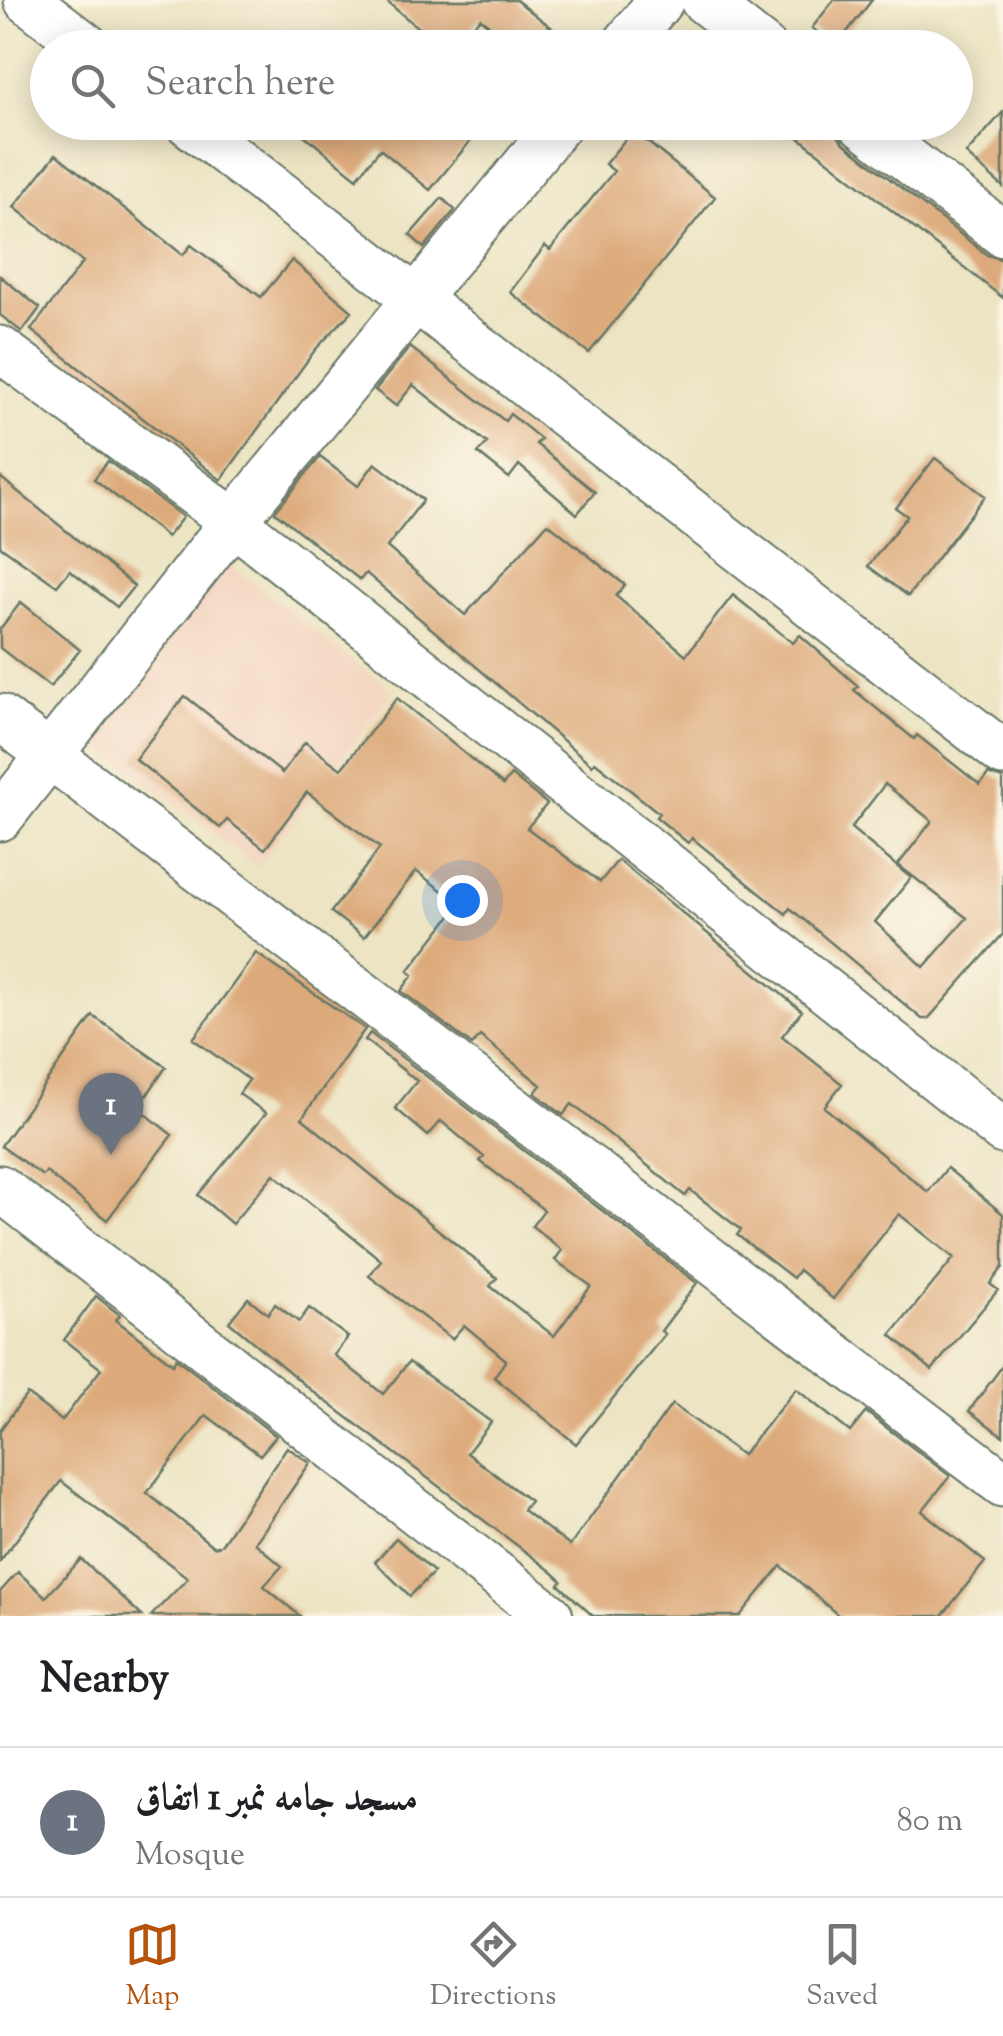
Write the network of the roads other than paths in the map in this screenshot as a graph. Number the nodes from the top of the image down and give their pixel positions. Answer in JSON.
{"nodes":[{"id":1,"x":27,"y":0,"type":"edge"},
{"id":2,"x":661,"y":0,"type":"edge"},
{"id":3,"x":703,"y":0,"type":"edge"},
{"id":4,"x":66,"y":30,"type":"edge"},
{"id":5,"x":637,"y":30,"type":"edge"},
{"id":6,"x":741,"y":30,"type":"edge"},
{"id":7,"x":211,"y":140,"type":"edge"},
{"id":8,"x":546,"y":140,"type":"edge"},
{"id":9,"x":883,"y":140,"type":"edge"},
{"id":10,"x":1003,"y":234,"type":"edge"},
{"id":11,"x":417,"y":298,"type":"junction"},
{"id":12,"x":0,"y":349,"type":"edge"},
{"id":13,"x":234,"y":522,"type":"junction"},
{"id":14,"x":0,"y":718,"type":"edge"},
{"id":15,"x":1003,"y":753,"type":"edge"},
{"id":16,"x":50,"y":755,"type":"junction"},
{"id":17,"x":0,"y":818,"type":"edge"},
{"id":18,"x":1003,"y":1131,"type":"edge"},
{"id":19,"x":0,"y":1188,"type":"edge"},
{"id":20,"x":1003,"y":1484,"type":"edge"},
{"id":21,"x":550,"y":1616,"type":"edge"}],
"edges":[{"from":1,"to":4,"type":"street"},
{"from":2,"to":5,"type":"street"},
{"from":3,"to":6,"type":"street"},
{"from":7,"to":11,"type":"street"},
{"from":8,"to":11,"type":"street"},
{"from":9,"to":10,"type":"street"},
{"from":11,"to":13,"type":"street"},
{"from":11,"to":15,"type":"street"},
{"from":12,"to":13,"type":"street"},
{"from":13,"to":16,"type":"street"},
{"from":13,"to":18,"type":"street"},
{"from":14,"to":16,"type":"street"},
{"from":16,"to":17,"type":"street"},
{"from":16,"to":20,"type":"street"},
{"from":19,"to":21,"type":"street"}]}
